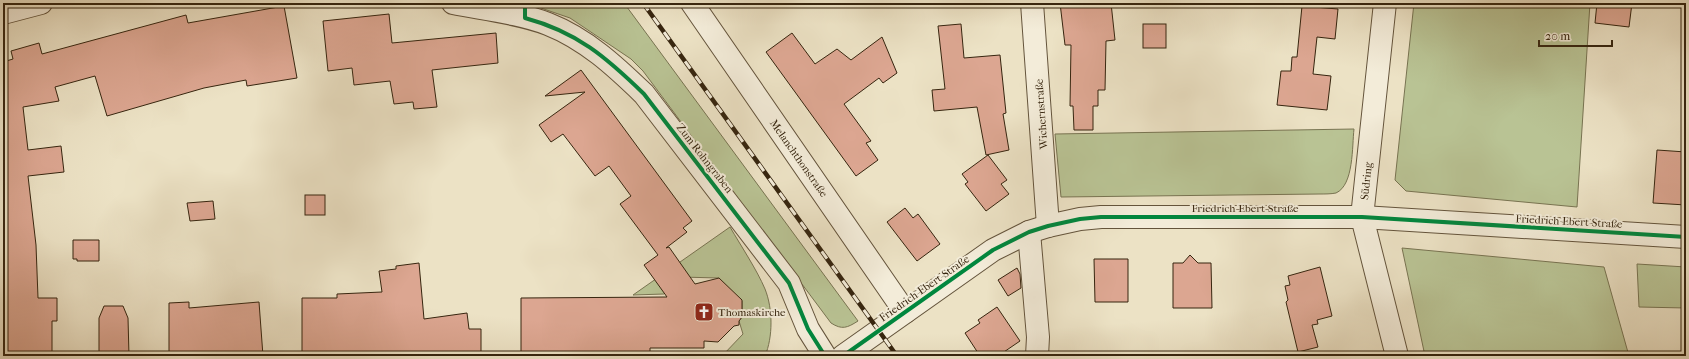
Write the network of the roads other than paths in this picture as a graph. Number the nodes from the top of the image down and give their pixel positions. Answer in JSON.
{"nodes":[{"id":1,"x":41,"y":3,"type":"edge"},
{"id":2,"x":453,"y":3,"type":"edge"},
{"id":3,"x":692,"y":3,"type":"edge"},
{"id":4,"x":1032,"y":3,"type":"edge"},
{"id":5,"x":1385,"y":3,"type":"edge"},
{"id":6,"x":3,"y":13,"type":"edge"},
{"id":7,"x":1362,"y":217,"type":"junction"},
{"id":8,"x":1039,"y":229,"type":"junction"},
{"id":9,"x":1686,"y":237,"type":"edge"},
{"id":10,"x":905,"y":312,"type":"junction"},
{"id":11,"x":825,"y":356,"type":"edge"},
{"id":12,"x":843,"y":356,"type":"edge"},
{"id":13,"x":1037,"y":356,"type":"edge"},
{"id":14,"x":1396,"y":356,"type":"edge"}],
"edges":[{"from":1,"to":6,"type":"street"},
{"from":2,"to":11,"type":"street","name":"Zum Rohngraben"},
{"from":3,"to":10,"type":"street","name":"Melanchthonstraße"},
{"from":4,"to":8,"type":"street","name":"Wichernstraße"},
{"from":5,"to":7,"type":"street","name":"Südring"},
{"from":7,"to":8,"type":"street","name":"Friedrich-Ebert-Straße"},
{"from":7,"to":9,"type":"street","name":"Friedrich-Ebert-Straße"},
{"from":7,"to":14,"type":"street","name":"Südring"},
{"from":8,"to":10,"type":"street","name":"Friedrich-Ebert-Straße"},
{"from":8,"to":13,"type":"street"},
{"from":10,"to":12,"type":"street","name":"Friedrich-Ebert-Straße"}]}
